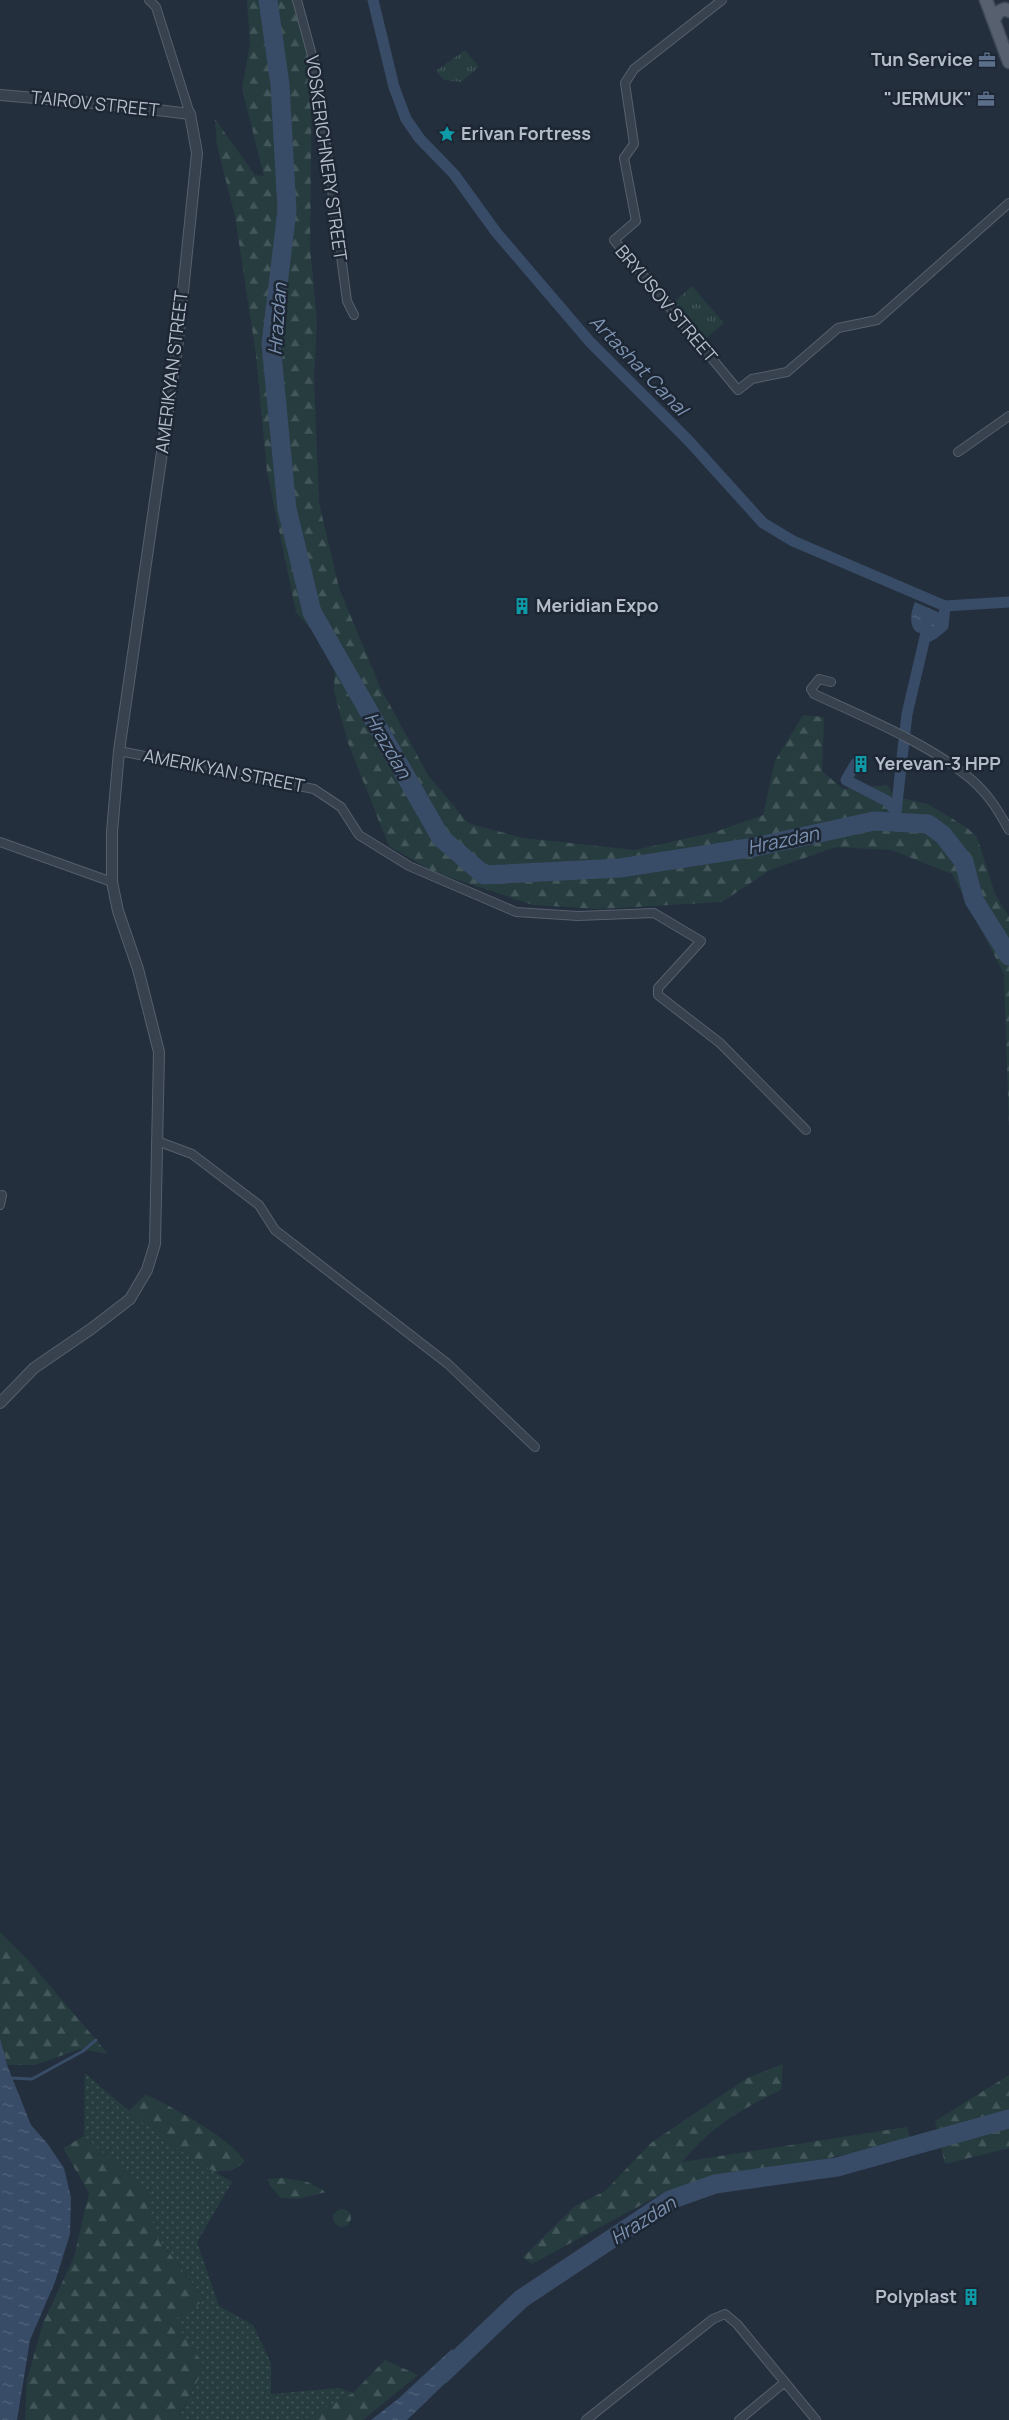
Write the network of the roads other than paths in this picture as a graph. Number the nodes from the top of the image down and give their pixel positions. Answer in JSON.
{"nodes":[{"id":1,"x":149,"y":0,"type":"edge"},
{"id":2,"x":297,"y":0,"type":"edge"},
{"id":3,"x":722,"y":0,"type":"edge"},
{"id":4,"x":986,"y":0,"type":"edge"},
{"id":5,"x":1009,"y":11,"type":"edge"},
{"id":6,"x":994,"y":20,"type":"junction"},
{"id":7,"x":1009,"y":62,"type":"edge"},
{"id":8,"x":0,"y":95,"type":"edge"},
{"id":9,"x":190,"y":114,"type":"junction"},
{"id":10,"x":1009,"y":203,"type":"edge"},
{"id":11,"x":354,"y":315,"type":"dead end"},
{"id":12,"x":1009,"y":416,"type":"edge"},
{"id":13,"x":958,"y":452,"type":"dead end"},
{"id":14,"x":832,"y":682,"type":"dead end"},
{"id":15,"x":119,"y":751,"type":"junction"},
{"id":16,"x":1009,"y":830,"type":"edge"},
{"id":17,"x":0,"y":842,"type":"edge"},
{"id":18,"x":112,"y":882,"type":"junction"},
{"id":19,"x":806,"y":1130,"type":"dead end"},
{"id":20,"x":157,"y":1141,"type":"junction"},
{"id":21,"x":2,"y":1195,"type":"dead end"},
{"id":22,"x":0,"y":1205,"type":"edge"},
{"id":23,"x":0,"y":1403,"type":"edge"},
{"id":24,"x":535,"y":1447,"type":"dead end"},
{"id":25,"x":785,"y":2382,"type":"junction"},
{"id":26,"x":586,"y":2420,"type":"edge"},
{"id":27,"x":739,"y":2420,"type":"edge"},
{"id":28,"x":816,"y":2420,"type":"edge"}],
"edges":[{"from":1,"to":9,"type":"street","name":"AMERIKYAN STREET"},
{"from":2,"to":11,"type":"street","name":"VOSKERICHNERY STREET"},
{"from":3,"to":10,"type":"street","name":"BRYUSOV STREET"},
{"from":4,"to":6,"type":"main road"},
{"from":5,"to":6,"type":"main road"},
{"from":6,"to":7,"type":"main road"},
{"from":8,"to":9,"type":"street","name":"TAIROV STREET"},
{"from":9,"to":15,"type":"street","name":"AMERIKYAN STREET"},
{"from":12,"to":13,"type":"street"},
{"from":14,"to":16,"type":"street"},
{"from":15,"to":18,"type":"street","name":"AMERIKYAN STREET"},
{"from":15,"to":19,"type":"street","name":"AMERIKYAN STREET"},
{"from":17,"to":18,"type":"street"},
{"from":18,"to":20,"type":"street","name":"AMERIKYAN STREET"},
{"from":20,"to":23,"type":"street","name":"AMERIKYAN STREET"},
{"from":20,"to":24,"type":"street"},
{"from":21,"to":22,"type":"street"},
{"from":25,"to":26,"type":"street"},
{"from":25,"to":27,"type":"street"},
{"from":25,"to":28,"type":"street"}]}
